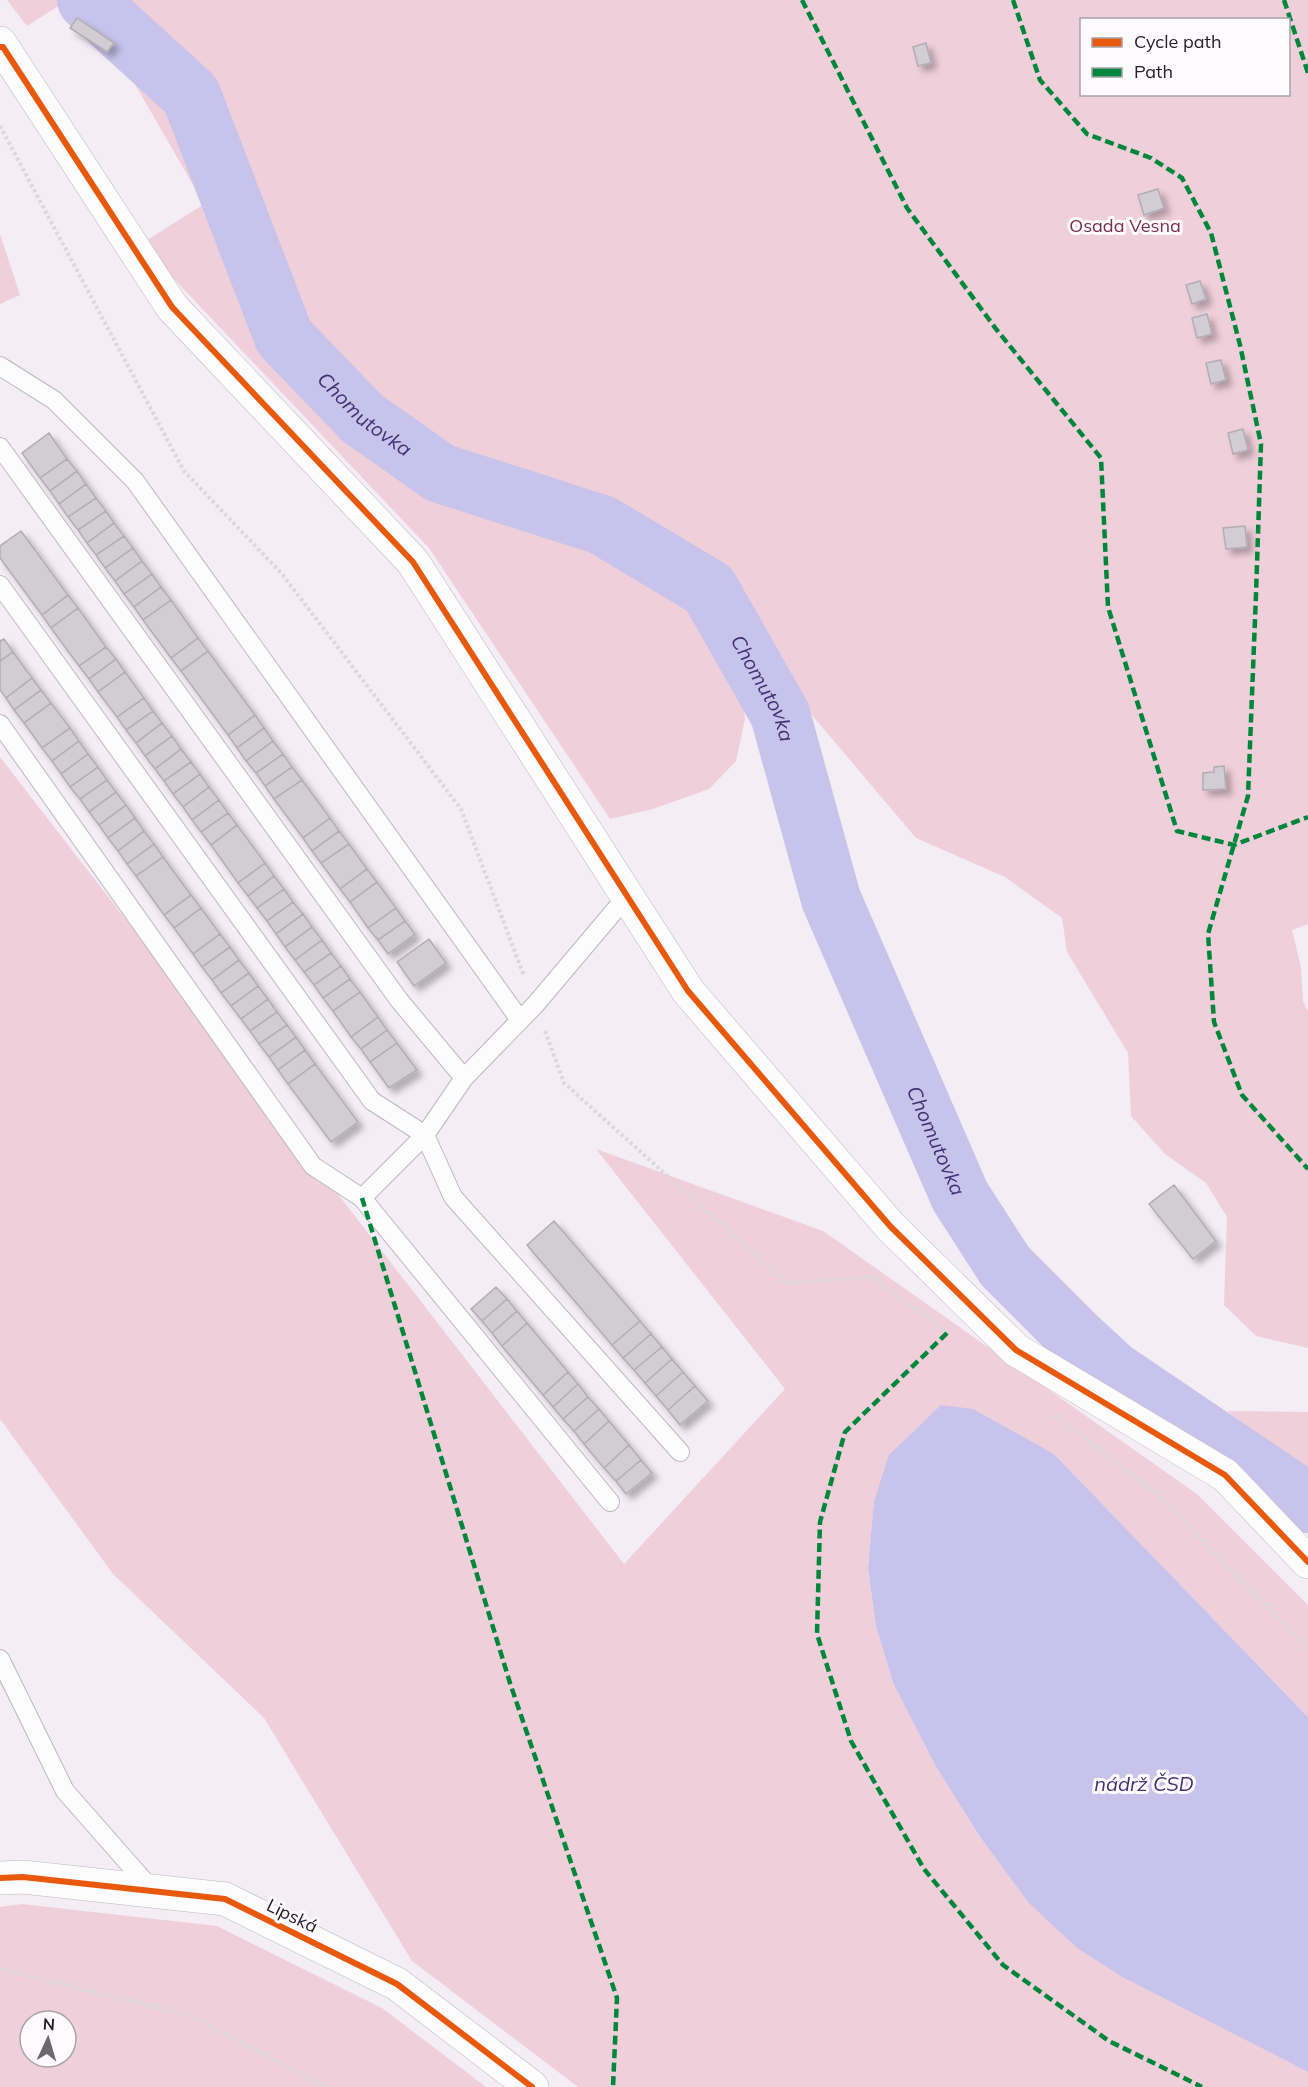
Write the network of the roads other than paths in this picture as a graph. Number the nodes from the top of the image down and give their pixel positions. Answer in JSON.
{"nodes":[{"id":1,"x":0,"y":43,"type":"edge"},
{"id":2,"x":0,"y":366,"type":"edge"},
{"id":3,"x":0,"y":447,"type":"edge"},
{"id":4,"x":0,"y":585,"type":"edge"},
{"id":5,"x":0,"y":724,"type":"edge"},
{"id":6,"x":627,"y":896,"type":"junction"},
{"id":7,"x":520,"y":1020,"type":"junction"},
{"id":8,"x":464,"y":1078,"type":"junction"},
{"id":9,"x":425,"y":1135,"type":"junction"},
{"id":10,"x":362,"y":1198,"type":"junction"},
{"id":11,"x":680,"y":1452,"type":"dead end"},
{"id":12,"x":610,"y":1502,"type":"dead end"},
{"id":13,"x":1308,"y":1562,"type":"edge"},
{"id":14,"x":0,"y":1659,"type":"edge"},
{"id":15,"x":0,"y":1878,"type":"edge"},
{"id":16,"x":154,"y":1892,"type":"junction"},
{"id":17,"x":532,"y":2087,"type":"edge"}],
"edges":[{"from":1,"to":6,"type":"street"},
{"from":2,"to":7,"type":"lane"},
{"from":3,"to":8,"type":"lane"},
{"from":4,"to":9,"type":"lane"},
{"from":5,"to":10,"type":"lane"},
{"from":6,"to":7,"type":"lane"},
{"from":6,"to":13,"type":"street"},
{"from":7,"to":8,"type":"lane"},
{"from":8,"to":9,"type":"lane"},
{"from":9,"to":10,"type":"lane"},
{"from":9,"to":11,"type":"lane"},
{"from":10,"to":12,"type":"lane"},
{"from":14,"to":16,"type":"lane"},
{"from":15,"to":16,"type":"street","name":"Lipská"},
{"from":16,"to":17,"type":"street","name":"Lipská"}]}
